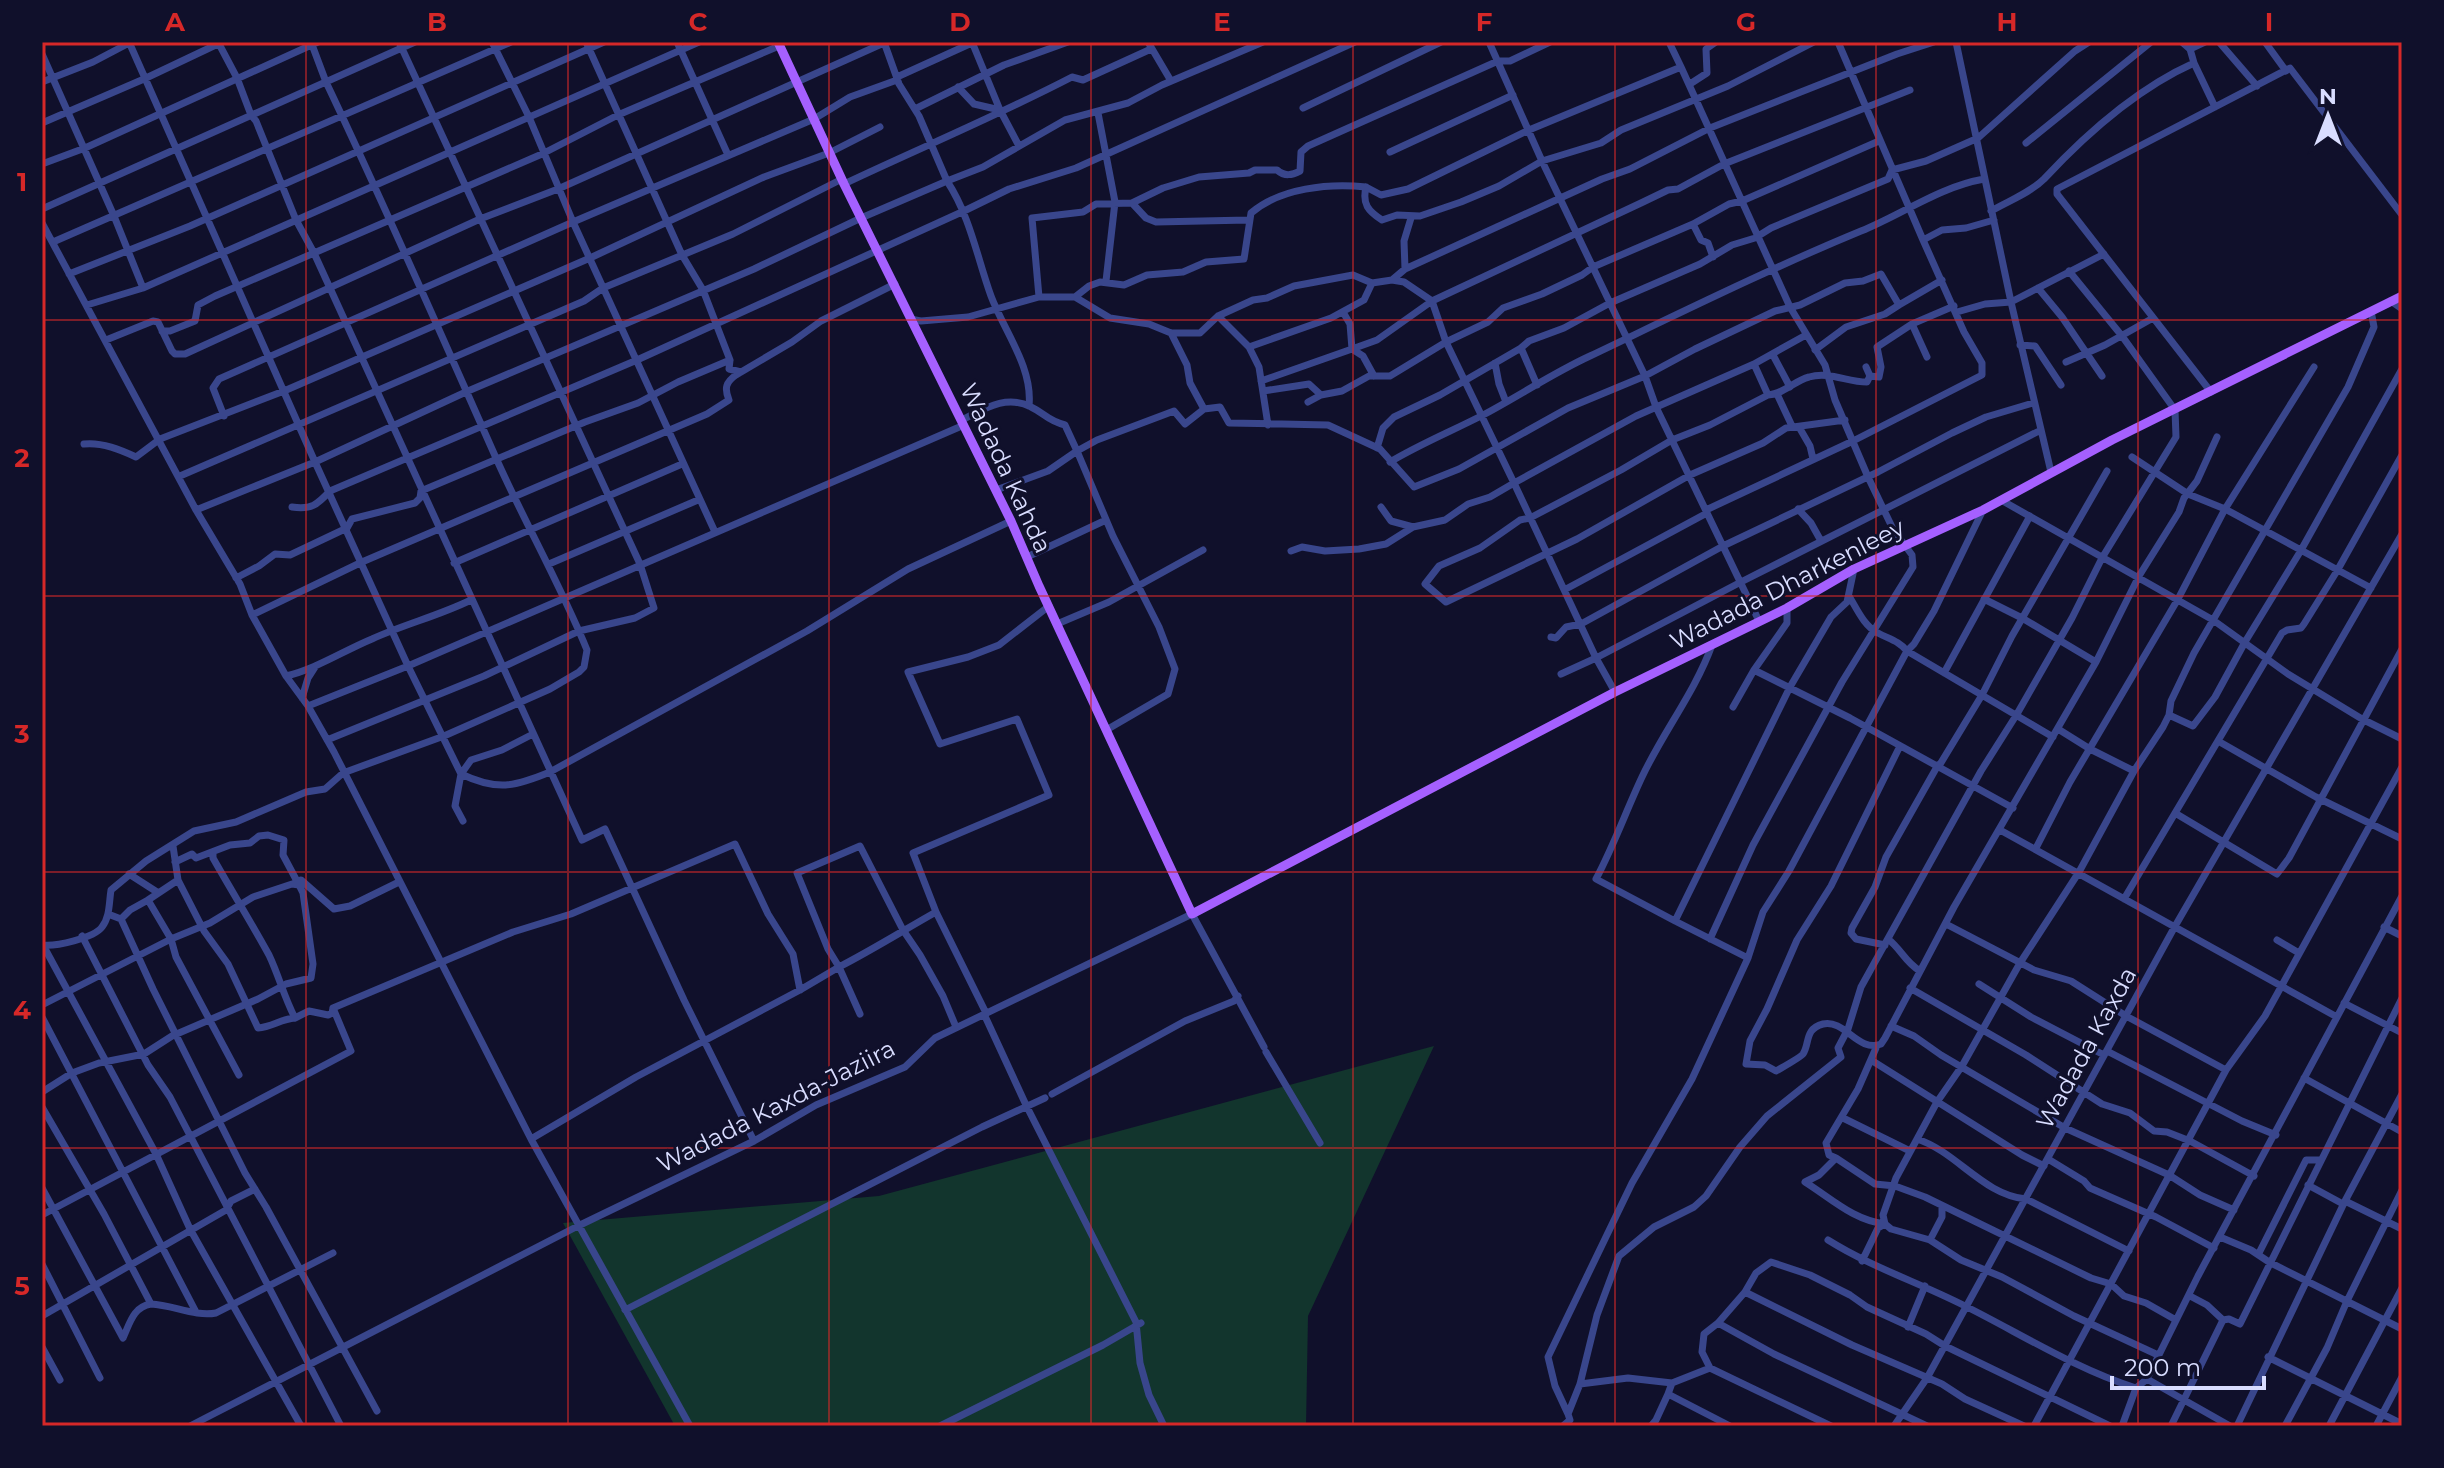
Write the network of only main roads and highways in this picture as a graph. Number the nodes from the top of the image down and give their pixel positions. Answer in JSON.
{"nodes":[{"id":1,"x":780,"y":44,"type":"edge"},
{"id":2,"x":2402,"y":296,"type":"edge"},
{"id":3,"x":1192,"y":914,"type":"joint"}],
"edges":[{"from":1,"to":3,"type":"main road","name":"Wadada Kahda"},
{"from":2,"to":3,"type":"main road","name":"Wadada Dharkenleey"}]}
